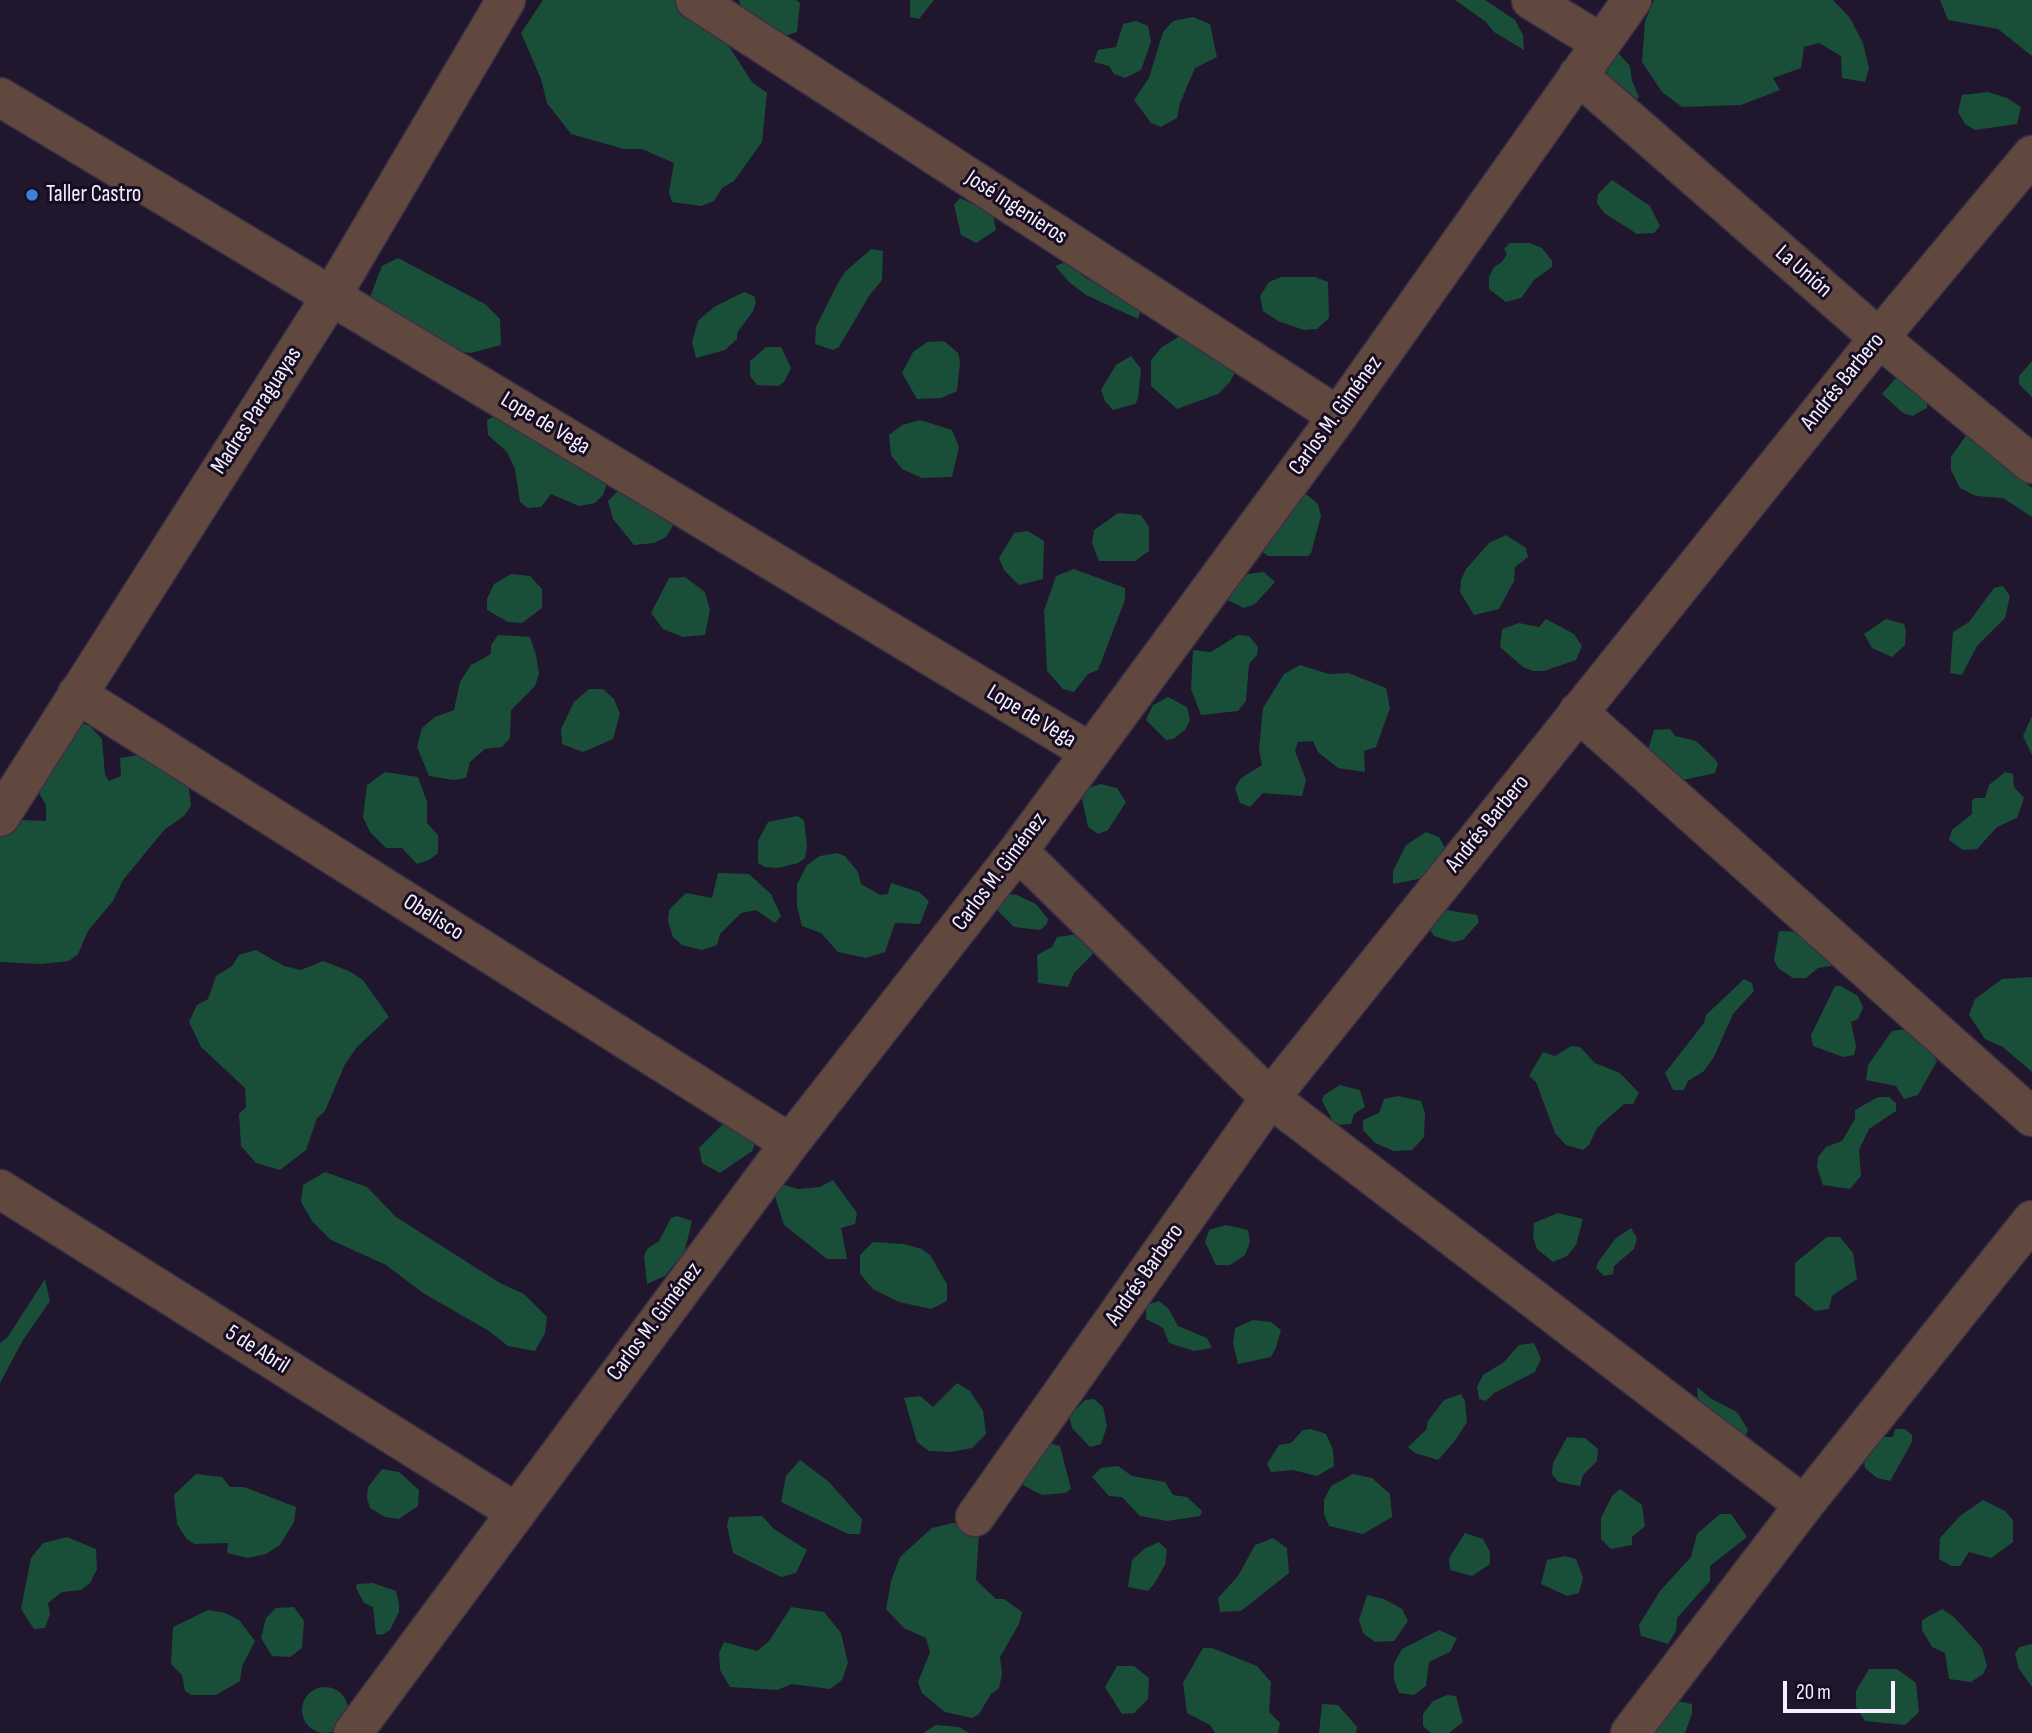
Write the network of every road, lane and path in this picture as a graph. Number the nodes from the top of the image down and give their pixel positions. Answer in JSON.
{"nodes":[{"id":1,"x":506,"y":0,"type":"edge"},
{"id":2,"x":695,"y":0,"type":"edge"},
{"id":3,"x":1531,"y":0,"type":"edge"},
{"id":4,"x":1632,"y":0,"type":"edge"},
{"id":5,"x":1601,"y":43,"type":"junction"},
{"id":6,"x":1578,"y":75,"type":"junction"},
{"id":7,"x":0,"y":97,"type":"edge"},
{"id":8,"x":2032,"y":155,"type":"edge"},
{"id":9,"x":332,"y":295,"type":"junction"},
{"id":10,"x":1879,"y":338,"type":"junction"},
{"id":11,"x":1338,"y":416,"type":"junction"},
{"id":12,"x":2032,"y":464,"type":"edge"},
{"id":13,"x":77,"y":694,"type":"junction"},
{"id":14,"x":1578,"y":712,"type":"junction"},
{"id":15,"x":1090,"y":752,"type":"junction"},
{"id":16,"x":0,"y":817,"type":"edge"},
{"id":17,"x":1018,"y":851,"type":"junction"},
{"id":18,"x":1270,"y":1098,"type":"junction"},
{"id":19,"x":2032,"y":1116,"type":"edge"},
{"id":20,"x":790,"y":1143,"type":"junction"},
{"id":21,"x":0,"y":1189,"type":"edge"},
{"id":22,"x":2032,"y":1220,"type":"edge"},
{"id":23,"x":1804,"y":1505,"type":"junction"},
{"id":24,"x":514,"y":1511,"type":"junction"},
{"id":25,"x":975,"y":1517,"type":"dead end"},
{"id":26,"x":353,"y":1733,"type":"edge"},
{"id":27,"x":1630,"y":1733,"type":"edge"}],
"edges":[{"from":1,"to":9,"type":"street","name":"Madres Paraguayas"},
{"from":2,"to":11,"type":"street","name":"José Ingenieros"},
{"from":3,"to":5,"type":"street"},
{"from":4,"to":5,"type":"street","name":"Carlos M. Giménez"},
{"from":5,"to":6,"type":"street","name":"Carlos M. Giménez"},
{"from":6,"to":10,"type":"street","name":"La Unión"},
{"from":6,"to":11,"type":"street","name":"Carlos M. Giménez"},
{"from":7,"to":9,"type":"street","name":"Lope de Vega"},
{"from":8,"to":10,"type":"street","name":"Andrés Barbero"},
{"from":9,"to":13,"type":"street","name":"Madres Paraguayas"},
{"from":9,"to":15,"type":"street","name":"Lope de Vega"},
{"from":10,"to":12,"type":"street","name":"La Unión"},
{"from":10,"to":14,"type":"street","name":"Andrés Barbero"},
{"from":11,"to":15,"type":"street","name":"Carlos M. Giménez"},
{"from":13,"to":16,"type":"street","name":"Madres Paraguayas"},
{"from":13,"to":20,"type":"street","name":"Obelisco"},
{"from":14,"to":18,"type":"street","name":"Andrés Barbero"},
{"from":14,"to":19,"type":"street"},
{"from":15,"to":17,"type":"street","name":"Carlos M. Giménez"},
{"from":17,"to":18,"type":"street"},
{"from":17,"to":20,"type":"street","name":"Carlos M. Giménez"},
{"from":18,"to":23,"type":"street"},
{"from":18,"to":25,"type":"street","name":"Andrés Barbero"},
{"from":20,"to":24,"type":"street","name":"Carlos M. Giménez"},
{"from":21,"to":24,"type":"street","name":"5 de Abril"},
{"from":22,"to":23,"type":"street"},
{"from":23,"to":27,"type":"street"},
{"from":24,"to":26,"type":"street","name":"Carlos M. Giménez"}]}
